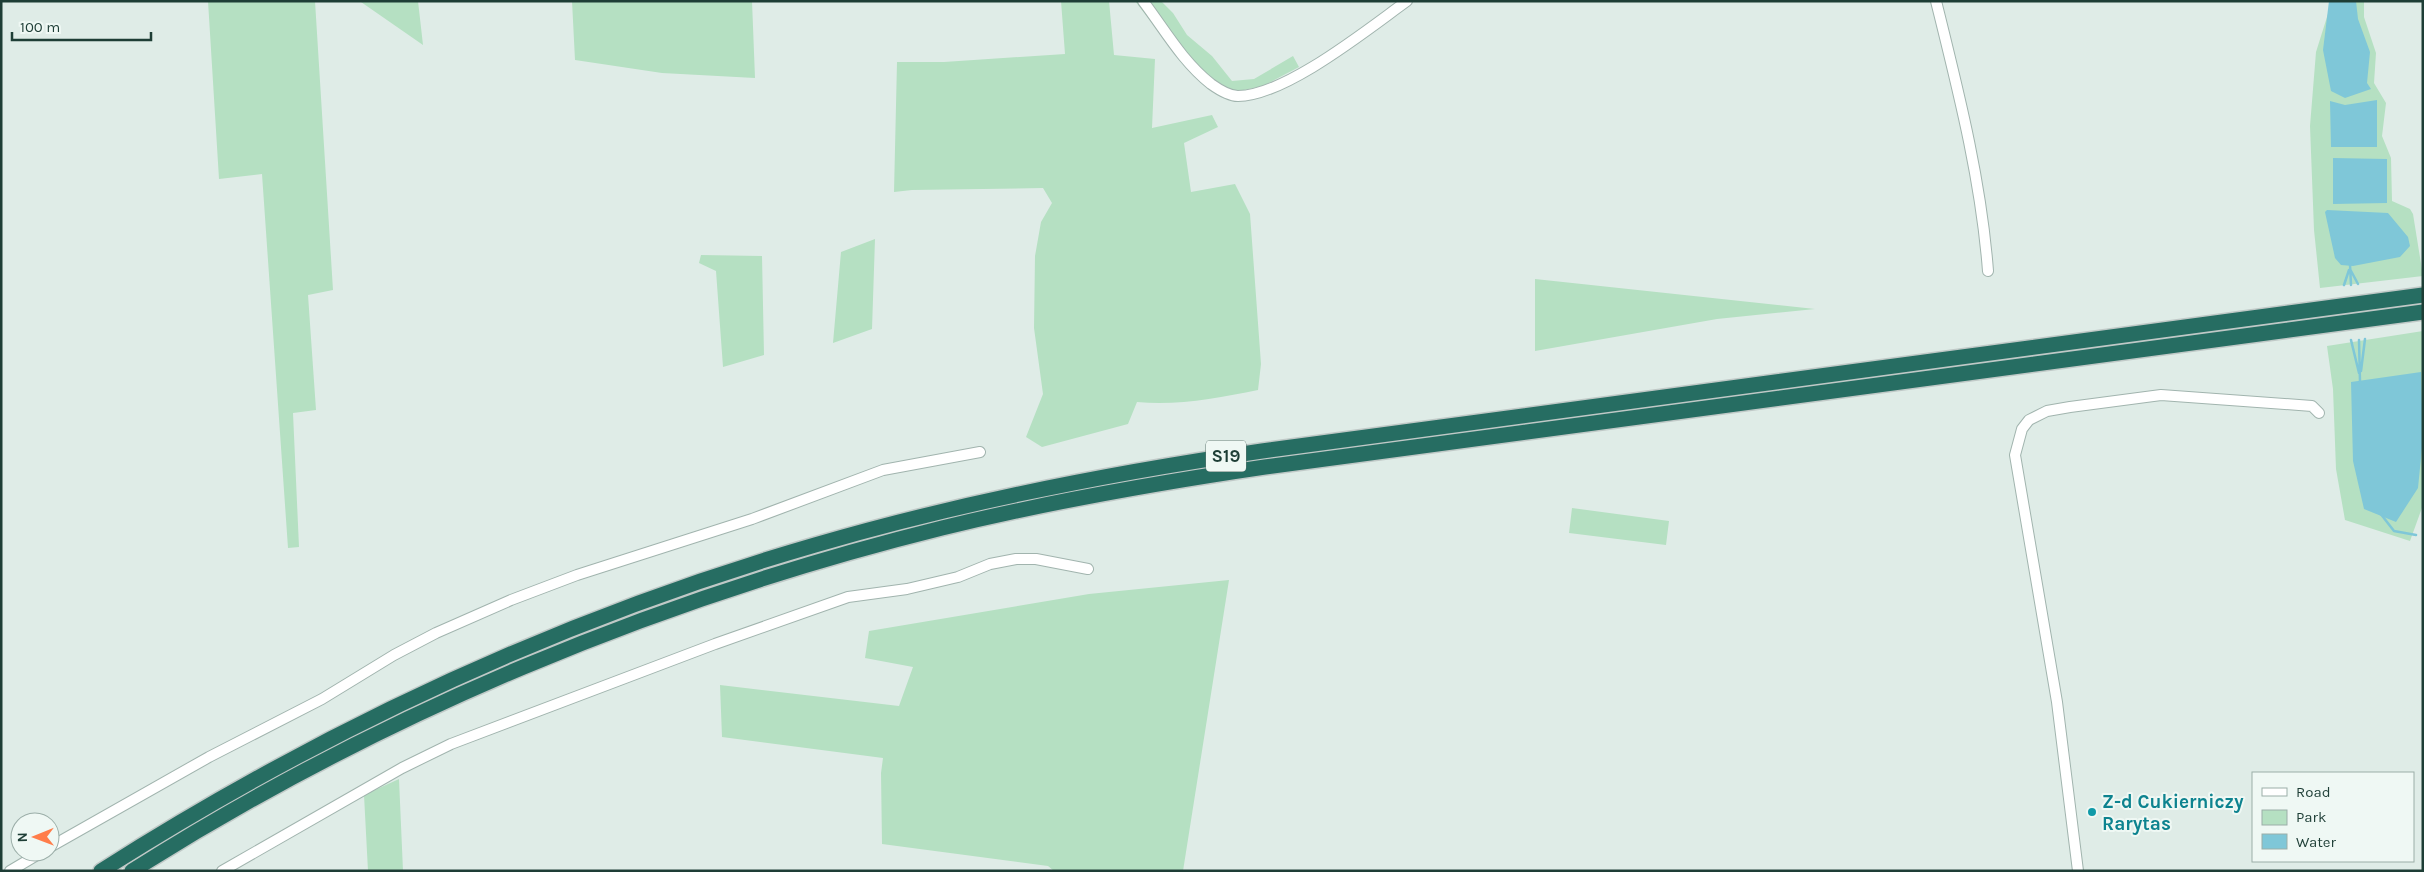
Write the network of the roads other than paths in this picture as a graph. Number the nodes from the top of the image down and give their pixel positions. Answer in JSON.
{"nodes":[{"id":1,"x":1143,"y":1,"type":"edge"},
{"id":2,"x":1407,"y":1,"type":"edge"},
{"id":3,"x":1936,"y":1,"type":"edge"},
{"id":4,"x":1988,"y":271,"type":"dead end"},
{"id":5,"x":2423,"y":295,"type":"edge"},
{"id":6,"x":2423,"y":312,"type":"edge"},
{"id":7,"x":2319,"y":413,"type":"dead end"},
{"id":8,"x":980,"y":452,"type":"dead end"},
{"id":9,"x":1088,"y":569,"type":"dead end"},
{"id":10,"x":60,"y":841,"type":"edge"},
{"id":11,"x":25,"y":862,"type":"edge"},
{"id":12,"x":10,"y":871,"type":"edge"},
{"id":13,"x":101,"y":871,"type":"edge"},
{"id":14,"x":132,"y":871,"type":"edge"},
{"id":15,"x":222,"y":871,"type":"edge"},
{"id":16,"x":2078,"y":871,"type":"edge"}],
"edges":[{"from":1,"to":2,"type":"street"},
{"from":3,"to":4,"type":"street"},
{"from":5,"to":13,"type":"highway","number":"S19"},
{"from":6,"to":14,"type":"highway","number":"S19"},
{"from":7,"to":16,"type":"street"},
{"from":8,"to":10,"type":"street"},
{"from":9,"to":15,"type":"street"},
{"from":11,"to":12,"type":"street"}]}
